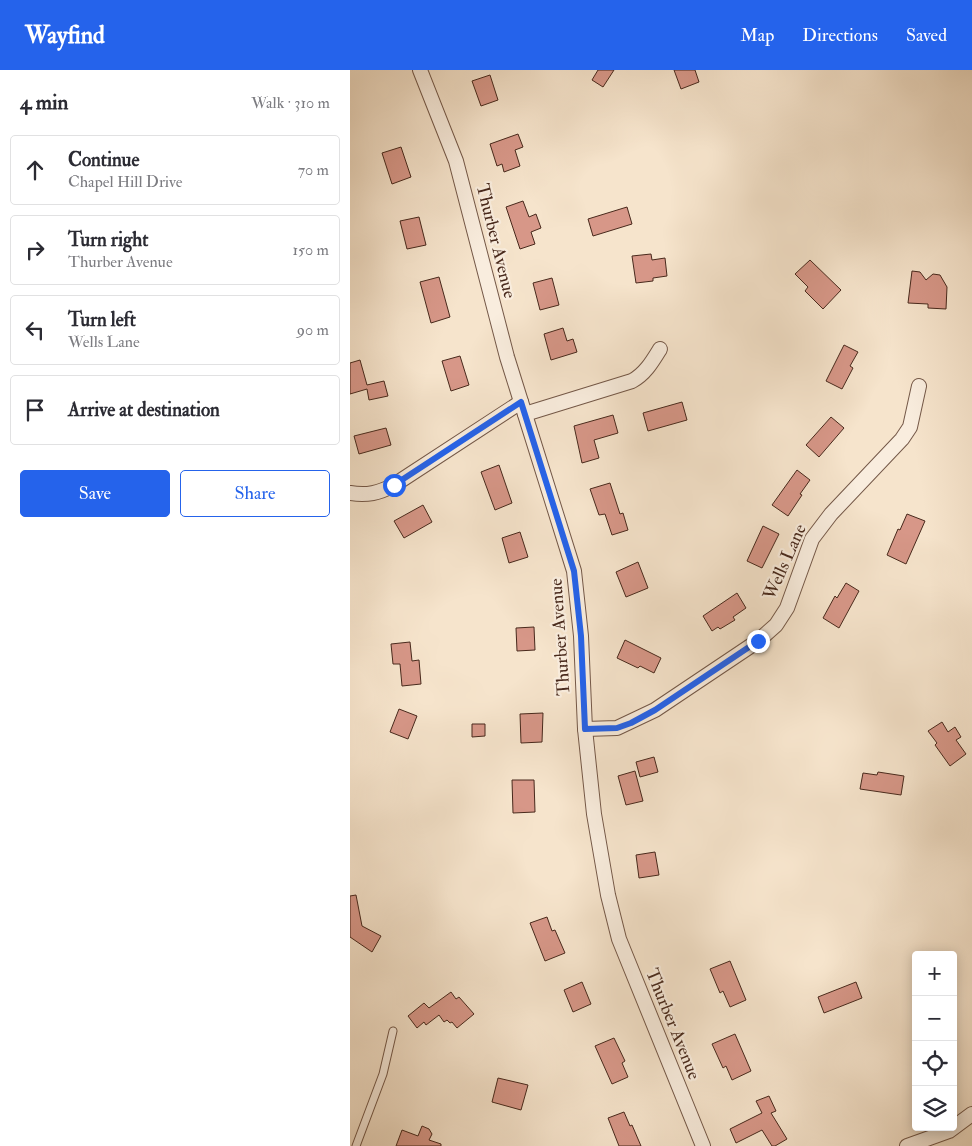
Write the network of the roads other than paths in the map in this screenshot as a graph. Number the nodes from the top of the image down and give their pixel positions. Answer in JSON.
{"nodes":[{"id":1,"x":420,"y":70,"type":"edge"},
{"id":2,"x":660,"y":349,"type":"dead end"},
{"id":3,"x":919,"y":386,"type":"dead end"},
{"id":4,"x":523,"y":408,"type":"junction"},
{"id":5,"x":350,"y":493,"type":"edge"},
{"id":6,"x":585,"y":729,"type":"junction"},
{"id":7,"x":393,"y":1031,"type":"dead end"},
{"id":8,"x":972,"y":1114,"type":"edge"},
{"id":9,"x":356,"y":1146,"type":"edge"},
{"id":10,"x":703,"y":1146,"type":"edge"},
{"id":11,"x":907,"y":1146,"type":"edge"}],
"edges":[{"from":1,"to":4,"type":"street","name":"Thurber Avenue"},
{"from":2,"to":4,"type":"street"},
{"from":3,"to":6,"type":"street","name":"Wells Lane"},
{"from":4,"to":5,"type":"street"},
{"from":4,"to":6,"type":"street","name":"Thurber Avenue"},
{"from":6,"to":10,"type":"street","name":"Thurber Avenue"},
{"from":7,"to":9,"type":"lane"},
{"from":8,"to":11,"type":"street"}]}
